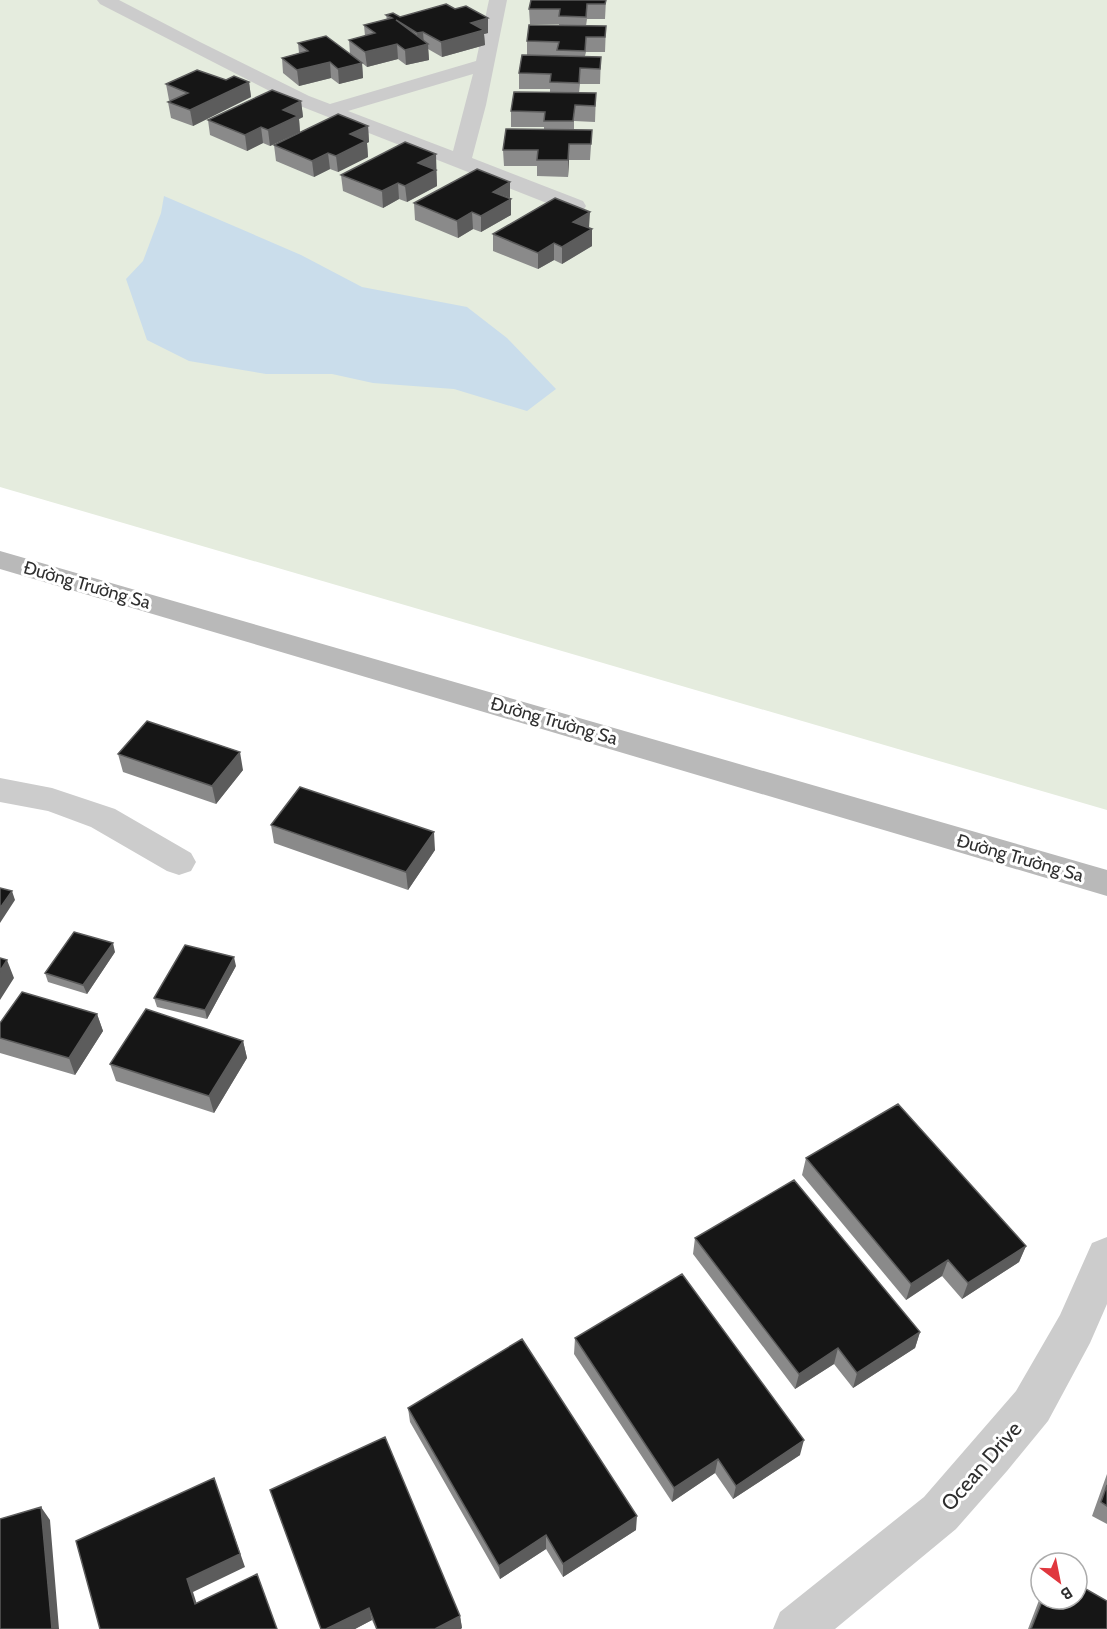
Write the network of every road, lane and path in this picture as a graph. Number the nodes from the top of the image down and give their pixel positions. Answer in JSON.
{"nodes":[{"id":1,"x":106,"y":0,"type":"edge"},
{"id":2,"x":498,"y":0,"type":"edge"},
{"id":3,"x":484,"y":65,"type":"junction"},
{"id":4,"x":330,"y":110,"type":"junction"},
{"id":5,"x":461,"y":160,"type":"junction"},
{"id":6,"x":576,"y":206,"type":"edge"},
{"id":7,"x":0,"y":560,"type":"edge"},
{"id":8,"x":0,"y":790,"type":"edge"},
{"id":9,"x":179,"y":862,"type":"dead end"},
{"id":10,"x":1107,"y":883,"type":"edge"},
{"id":11,"x":1107,"y":1256,"type":"edge"},
{"id":12,"x":798,"y":1629,"type":"edge"}],
"edges":[{"from":1,"to":4,"type":"street"},
{"from":2,"to":3,"type":"street"},
{"from":3,"to":4,"type":"street"},
{"from":3,"to":5,"type":"street"},
{"from":4,"to":5,"type":"street"},
{"from":5,"to":6,"type":"street"},
{"from":7,"to":10,"type":"main road","name":"Đường Trường Sa"},
{"from":8,"to":9,"type":"street"},
{"from":11,"to":12,"type":"street","name":"Ocean Drive"}]}
